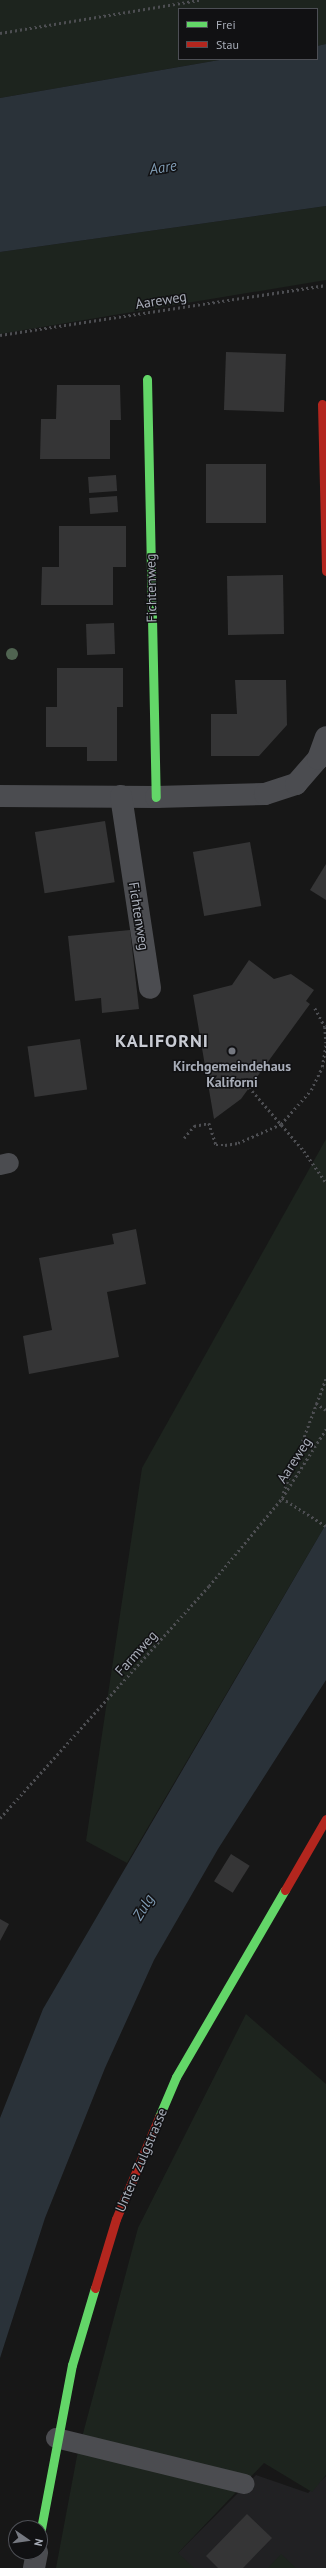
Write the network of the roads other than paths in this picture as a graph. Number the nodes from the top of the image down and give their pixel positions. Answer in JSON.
{"nodes":[{"id":1,"x":147,"y":379,"type":"dead end"},
{"id":2,"x":322,"y":404,"type":"dead end"},
{"id":3,"x":326,"y":565,"type":"edge"},
{"id":4,"x":326,"y":571,"type":"edge"},
{"id":5,"x":326,"y":737,"type":"edge"},
{"id":6,"x":0,"y":796,"type":"edge"},
{"id":7,"x":121,"y":796,"type":"junction"},
{"id":8,"x":156,"y":797,"type":"junction"},
{"id":9,"x":150,"y":988,"type":"dead end"},
{"id":10,"x":326,"y":1819,"type":"edge"},
{"id":11,"x":56,"y":2438,"type":"junction"},
{"id":12,"x":244,"y":2484,"type":"dead end"},
{"id":13,"x":42,"y":2520,"type":"edge"}],
"edges":[{"from":1,"to":8,"type":"street","name":"Fichtenweg"},
{"from":2,"to":3,"type":"street"},
{"from":3,"to":4,"type":"street"},
{"from":5,"to":8,"type":"street"},
{"from":6,"to":7,"type":"street"},
{"from":7,"to":8,"type":"street"},
{"from":7,"to":9,"type":"street","name":"Fichtenweg"},
{"from":10,"to":11,"type":"street","name":"Untere Zulgstrasse"},
{"from":11,"to":12,"type":"lane"},
{"from":11,"to":13,"type":"street","name":"Untere Zulgstrasse"}]}
